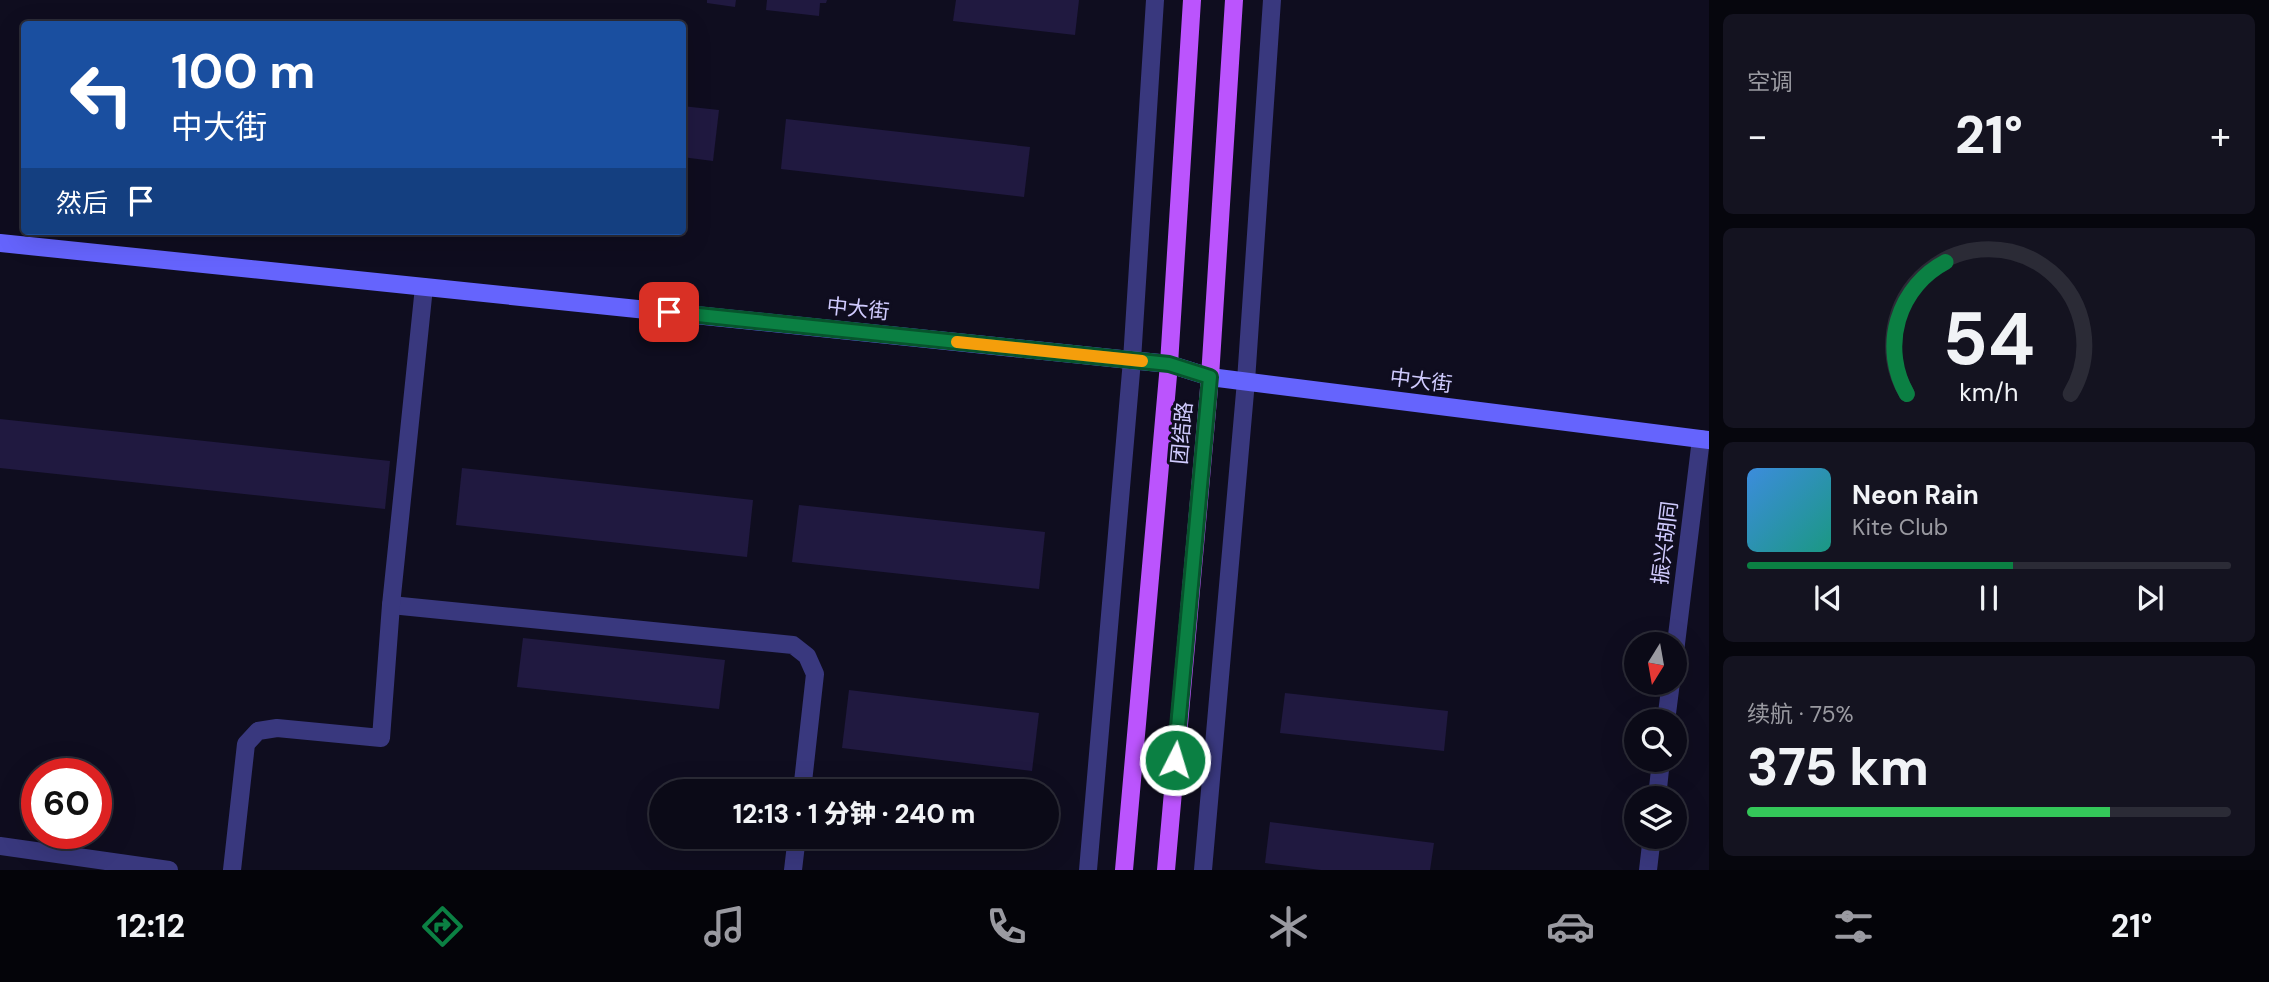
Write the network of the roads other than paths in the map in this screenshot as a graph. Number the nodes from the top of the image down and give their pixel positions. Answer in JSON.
{"nodes":[{"id":1,"x":1155,"y":0,"type":"edge"},
{"id":2,"x":1192,"y":0,"type":"edge"},
{"id":3,"x":1234,"y":0,"type":"edge"},
{"id":4,"x":1272,"y":0,"type":"edge"},
{"id":5,"x":0,"y":243,"type":"edge"},
{"id":6,"x":424,"y":287,"type":"junction"},
{"id":7,"x":1132,"y":360,"type":"junction"},
{"id":8,"x":1169,"y":364,"type":"junction"},
{"id":9,"x":1210,"y":377,"type":"junction"},
{"id":10,"x":1245,"y":381,"type":"junction"},
{"id":11,"x":1705,"y":440,"type":"edge"},
{"id":12,"x":391,"y":604,"type":"junction"},
{"id":13,"x":1678,"y":632,"type":"edge"},
{"id":14,"x":803,"y":779,"type":"edge"},
{"id":15,"x":0,"y":846,"type":"edge"},
{"id":16,"x":795,"y":849,"type":"edge"},
{"id":17,"x":1650,"y":849,"type":"edge"},
{"id":18,"x":169,"y":870,"type":"edge"},
{"id":19,"x":232,"y":870,"type":"edge"},
{"id":20,"x":793,"y":870,"type":"edge"},
{"id":21,"x":1088,"y":870,"type":"edge"},
{"id":22,"x":1124,"y":870,"type":"edge"},
{"id":23,"x":1166,"y":870,"type":"edge"},
{"id":24,"x":1203,"y":870,"type":"edge"},
{"id":25,"x":1648,"y":870,"type":"edge"}],
"edges":[{"from":1,"to":7,"type":"street"},
{"from":2,"to":8,"type":"main road","name":"团结路"},
{"from":3,"to":9,"type":"main road","name":"团结路"},
{"from":4,"to":10,"type":"street"},
{"from":5,"to":6,"type":"main road","name":"中大街"},
{"from":6,"to":7,"type":"main road","name":"中大街"},
{"from":6,"to":12,"type":"street"},
{"from":7,"to":8,"type":"main road","name":"中大街"},
{"from":7,"to":21,"type":"street"},
{"from":8,"to":9,"type":"main road","name":"中大街"},
{"from":8,"to":22,"type":"main road","name":"团结路"},
{"from":9,"to":10,"type":"main road","name":"中大街"},
{"from":9,"to":23,"type":"main road","name":"团结路"},
{"from":10,"to":11,"type":"main road","name":"中大街"},
{"from":10,"to":24,"type":"street"},
{"from":11,"to":13,"type":"street","name":"振兴胡同"},
{"from":12,"to":14,"type":"street"},
{"from":12,"to":19,"type":"street"},
{"from":15,"to":18,"type":"street"},
{"from":16,"to":20,"type":"street"},
{"from":17,"to":25,"type":"street"}]}
